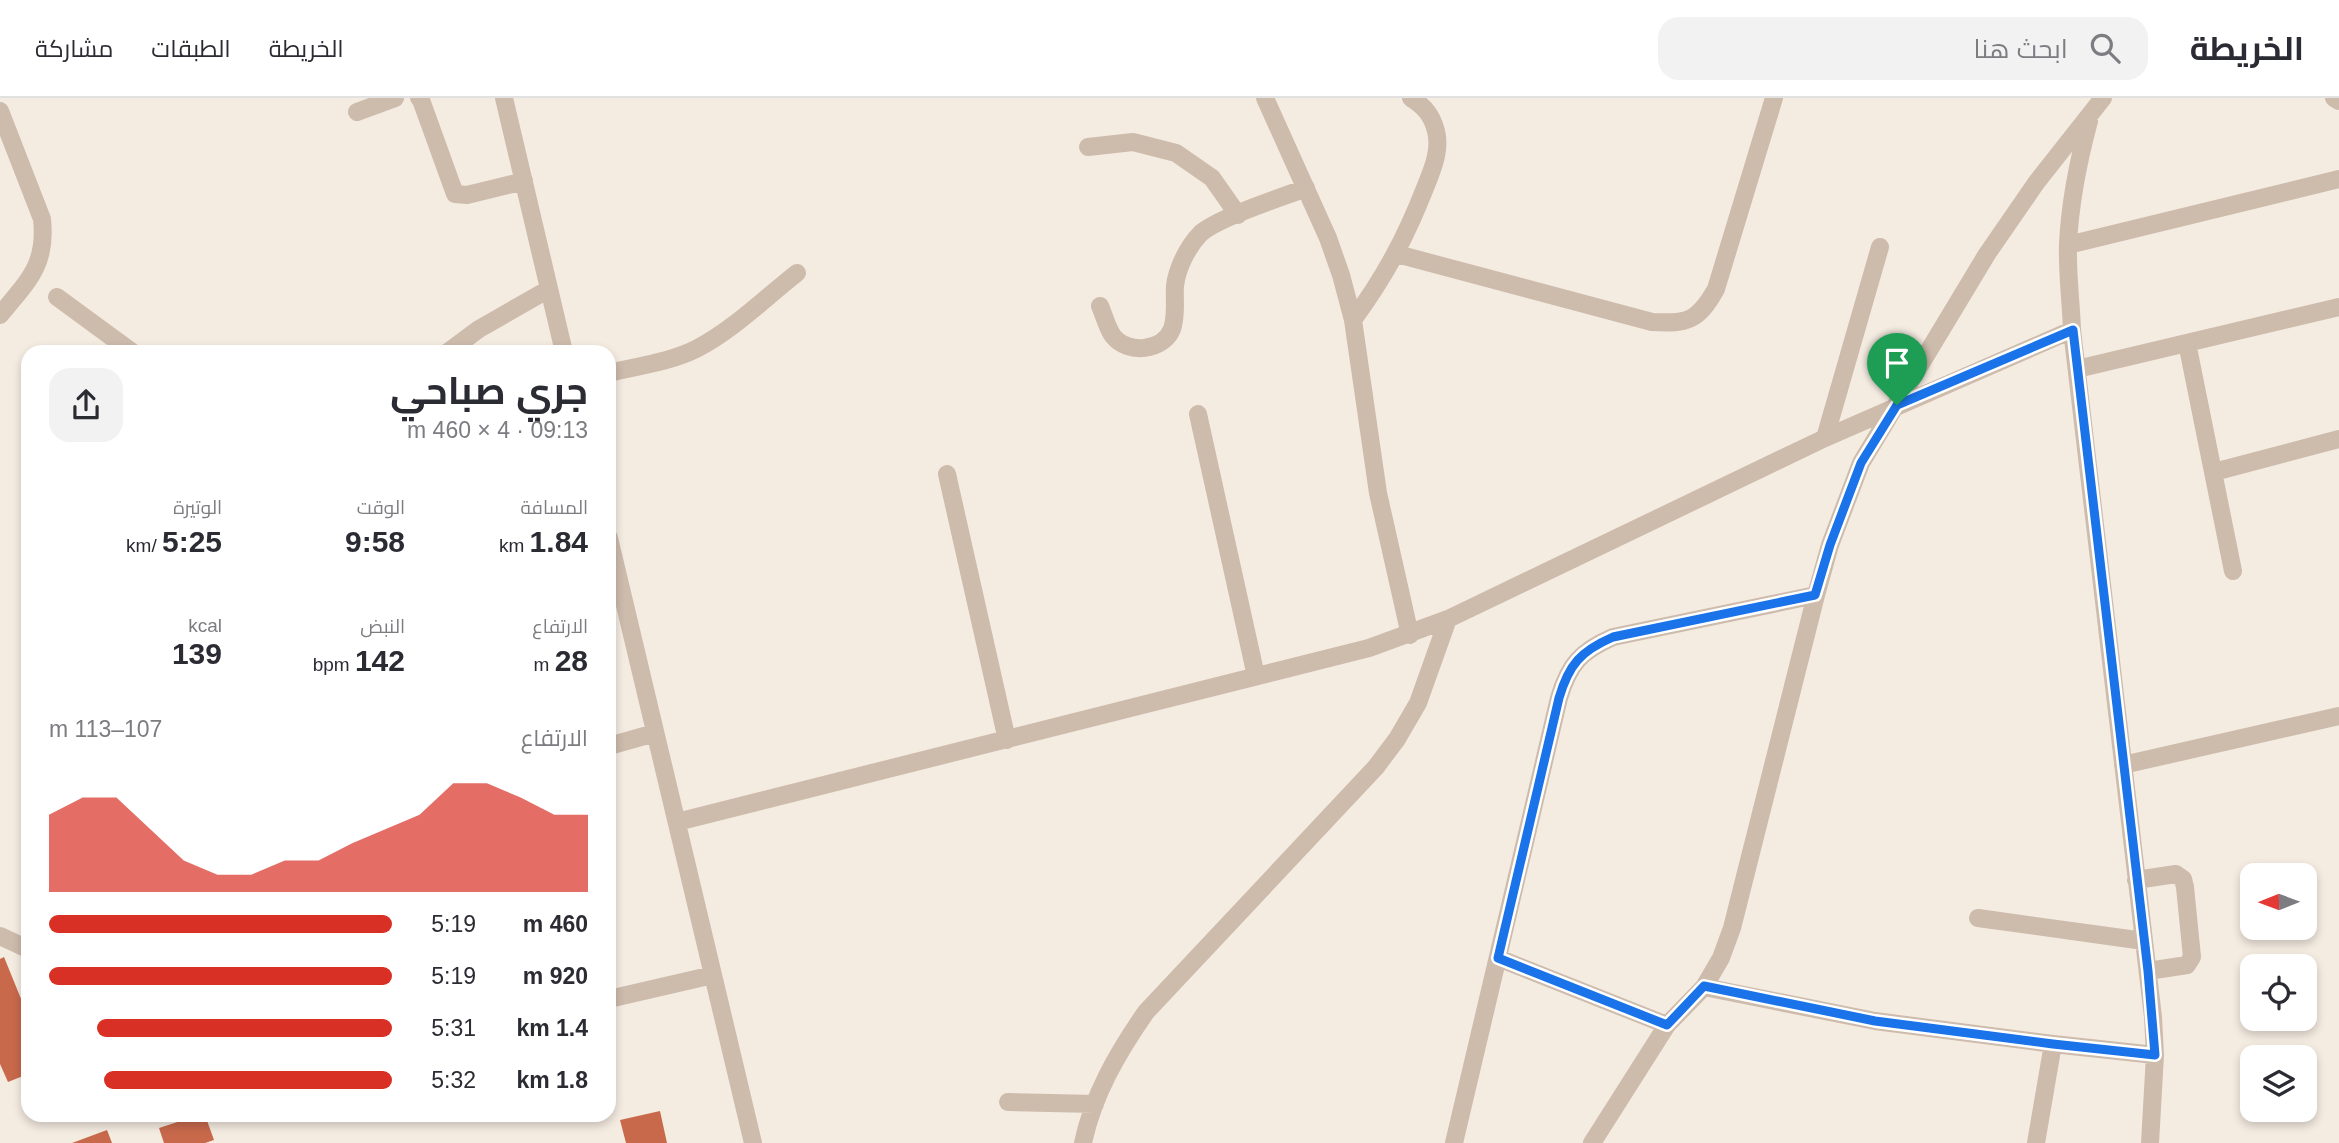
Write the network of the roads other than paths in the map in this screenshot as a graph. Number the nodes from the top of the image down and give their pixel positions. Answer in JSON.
{"nodes":[{"id":1,"x":395,"y":98,"type":"edge"},
{"id":2,"x":419,"y":98,"type":"edge"},
{"id":3,"x":504,"y":98,"type":"edge"},
{"id":4,"x":1265,"y":98,"type":"edge"},
{"id":5,"x":1411,"y":98,"type":"edge"},
{"id":6,"x":1774,"y":98,"type":"edge"},
{"id":7,"x":2103,"y":98,"type":"edge"},
{"id":8,"x":2334,"y":98,"type":"edge"},
{"id":9,"x":2339,"y":101,"type":"edge"},
{"id":10,"x":0,"y":111,"type":"edge"},
{"id":11,"x":358,"y":112,"type":"dead end"},
{"id":12,"x":2091,"y":115,"type":"junction"},
{"id":13,"x":1088,"y":147,"type":"dead end"},
{"id":14,"x":2339,"y":179,"type":"edge"},
{"id":15,"x":524,"y":181,"type":"junction"},
{"id":16,"x":1306,"y":188,"type":"junction"},
{"id":17,"x":1238,"y":215,"type":"junction"},
{"id":18,"x":2068,"y":245,"type":"junction"},
{"id":19,"x":1880,"y":247,"type":"dead end"},
{"id":20,"x":1397,"y":254,"type":"junction"},
{"id":21,"x":797,"y":273,"type":"dead end"},
{"id":22,"x":549,"y":289,"type":"junction"},
{"id":23,"x":57,"y":296,"type":"dead end"},
{"id":24,"x":1100,"y":306,"type":"dead end"},
{"id":25,"x":2339,"y":307,"type":"edge"},
{"id":26,"x":0,"y":315,"type":"edge"},
{"id":27,"x":1353,"y":320,"type":"junction"},
{"id":28,"x":2073,"y":330,"type":"junction"},
{"id":29,"x":2187,"y":343,"type":"junction"},
{"id":30,"x":123,"y":345,"type":"edge"},
{"id":31,"x":457,"y":345,"type":"edge"},
{"id":32,"x":563,"y":345,"type":"edge"},
{"id":33,"x":2077,"y":369,"type":"junction"},
{"id":34,"x":616,"y":371,"type":"edge"},
{"id":35,"x":1897,"y":405,"type":"junction"},
{"id":36,"x":1198,"y":414,"type":"dead end"},
{"id":37,"x":1825,"y":438,"type":"junction"},
{"id":38,"x":2339,"y":439,"type":"edge"},
{"id":39,"x":2214,"y":472,"type":"junction"},
{"id":40,"x":947,"y":474,"type":"dead end"},
{"id":41,"x":2234,"y":571,"type":"dead end"},
{"id":42,"x":1815,"y":595,"type":"junction"},
{"id":43,"x":617,"y":609,"type":"edge"},
{"id":44,"x":1448,"y":619,"type":"junction"},
{"id":45,"x":1410,"y":635,"type":"junction"},
{"id":46,"x":1256,"y":676,"type":"junction"},
{"id":47,"x":2339,"y":716,"type":"edge"},
{"id":48,"x":655,"y":733,"type":"junction"},
{"id":49,"x":1007,"y":740,"type":"junction"},
{"id":50,"x":616,"y":744,"type":"edge"},
{"id":51,"x":2123,"y":765,"type":"junction"},
{"id":52,"x":677,"y":822,"type":"junction"},
{"id":53,"x":2136,"y":880,"type":"junction"},
{"id":54,"x":1978,"y":918,"type":"dead end"},
{"id":55,"x":0,"y":936,"type":"edge"},
{"id":56,"x":2144,"y":941,"type":"junction"},
{"id":57,"x":21,"y":946,"type":"edge"},
{"id":58,"x":1498,"y":958,"type":"junction"},
{"id":59,"x":2148,"y":971,"type":"junction"},
{"id":60,"x":713,"y":975,"type":"junction"},
{"id":61,"x":1704,"y":986,"type":"junction"},
{"id":62,"x":616,"y":997,"type":"edge"},
{"id":63,"x":1667,"y":1025,"type":"junction"},
{"id":64,"x":2053,"y":1044,"type":"junction"},
{"id":65,"x":2155,"y":1055,"type":"junction"},
{"id":66,"x":1008,"y":1102,"type":"dead end"},
{"id":67,"x":1095,"y":1104,"type":"junction"},
{"id":68,"x":753,"y":1143,"type":"edge"},
{"id":69,"x":1083,"y":1143,"type":"edge"},
{"id":70,"x":1454,"y":1143,"type":"edge"},
{"id":71,"x":1592,"y":1143,"type":"edge"},
{"id":72,"x":2036,"y":1143,"type":"edge"},
{"id":73,"x":2150,"y":1143,"type":"edge"}],
"edges":[{"from":1,"to":11,"type":"lane"},
{"from":2,"to":15,"type":"lane"},
{"from":3,"to":15,"type":"lane"},
{"from":4,"to":16,"type":"lane"},
{"from":5,"to":20,"type":"lane"},
{"from":6,"to":20,"type":"lane"},
{"from":7,"to":12,"type":"lane"},
{"from":8,"to":9,"type":"lane"},
{"from":10,"to":26,"type":"lane"},
{"from":12,"to":18,"type":"lane"},
{"from":12,"to":35,"type":"lane"},
{"from":13,"to":17,"type":"lane"},
{"from":14,"to":18,"type":"lane"},
{"from":15,"to":22,"type":"lane"},
{"from":16,"to":17,"type":"lane"},
{"from":16,"to":27,"type":"lane"},
{"from":17,"to":24,"type":"lane"},
{"from":18,"to":28,"type":"lane"},
{"from":19,"to":37,"type":"lane"},
{"from":20,"to":27,"type":"lane"},
{"from":21,"to":34,"type":"lane"},
{"from":22,"to":31,"type":"lane"},
{"from":22,"to":32,"type":"lane"},
{"from":23,"to":30,"type":"lane"},
{"from":25,"to":29,"type":"lane"},
{"from":27,"to":45,"type":"lane"},
{"from":28,"to":33,"type":"lane"},
{"from":28,"to":35,"type":"lane"},
{"from":29,"to":33,"type":"lane"},
{"from":29,"to":39,"type":"lane"},
{"from":33,"to":51,"type":"lane"},
{"from":35,"to":37,"type":"lane"},
{"from":35,"to":42,"type":"lane"},
{"from":36,"to":46,"type":"lane"},
{"from":37,"to":44,"type":"lane"},
{"from":38,"to":39,"type":"lane"},
{"from":39,"to":41,"type":"lane"},
{"from":40,"to":49,"type":"lane"},
{"from":42,"to":58,"type":"lane"},
{"from":42,"to":61,"type":"lane"},
{"from":43,"to":48,"type":"lane"},
{"from":44,"to":45,"type":"lane"},
{"from":44,"to":67,"type":"lane"},
{"from":45,"to":46,"type":"lane"},
{"from":46,"to":49,"type":"lane"},
{"from":47,"to":51,"type":"lane"},
{"from":48,"to":50,"type":"lane"},
{"from":48,"to":52,"type":"lane"},
{"from":49,"to":52,"type":"lane"},
{"from":51,"to":53,"type":"lane"},
{"from":52,"to":60,"type":"lane"},
{"from":53,"to":56,"type":"lane"},
{"from":53,"to":59,"type":"lane"},
{"from":54,"to":56,"type":"lane"},
{"from":55,"to":57,"type":"lane"},
{"from":56,"to":59,"type":"lane"},
{"from":58,"to":63,"type":"lane"},
{"from":58,"to":70,"type":"lane"},
{"from":59,"to":65,"type":"lane"},
{"from":60,"to":62,"type":"lane"},
{"from":60,"to":68,"type":"lane"},
{"from":61,"to":63,"type":"lane"},
{"from":61,"to":64,"type":"lane"},
{"from":63,"to":71,"type":"lane"},
{"from":64,"to":65,"type":"lane"},
{"from":64,"to":72,"type":"lane"},
{"from":65,"to":73,"type":"lane"},
{"from":66,"to":67,"type":"lane"},
{"from":67,"to":69,"type":"lane"}]}
